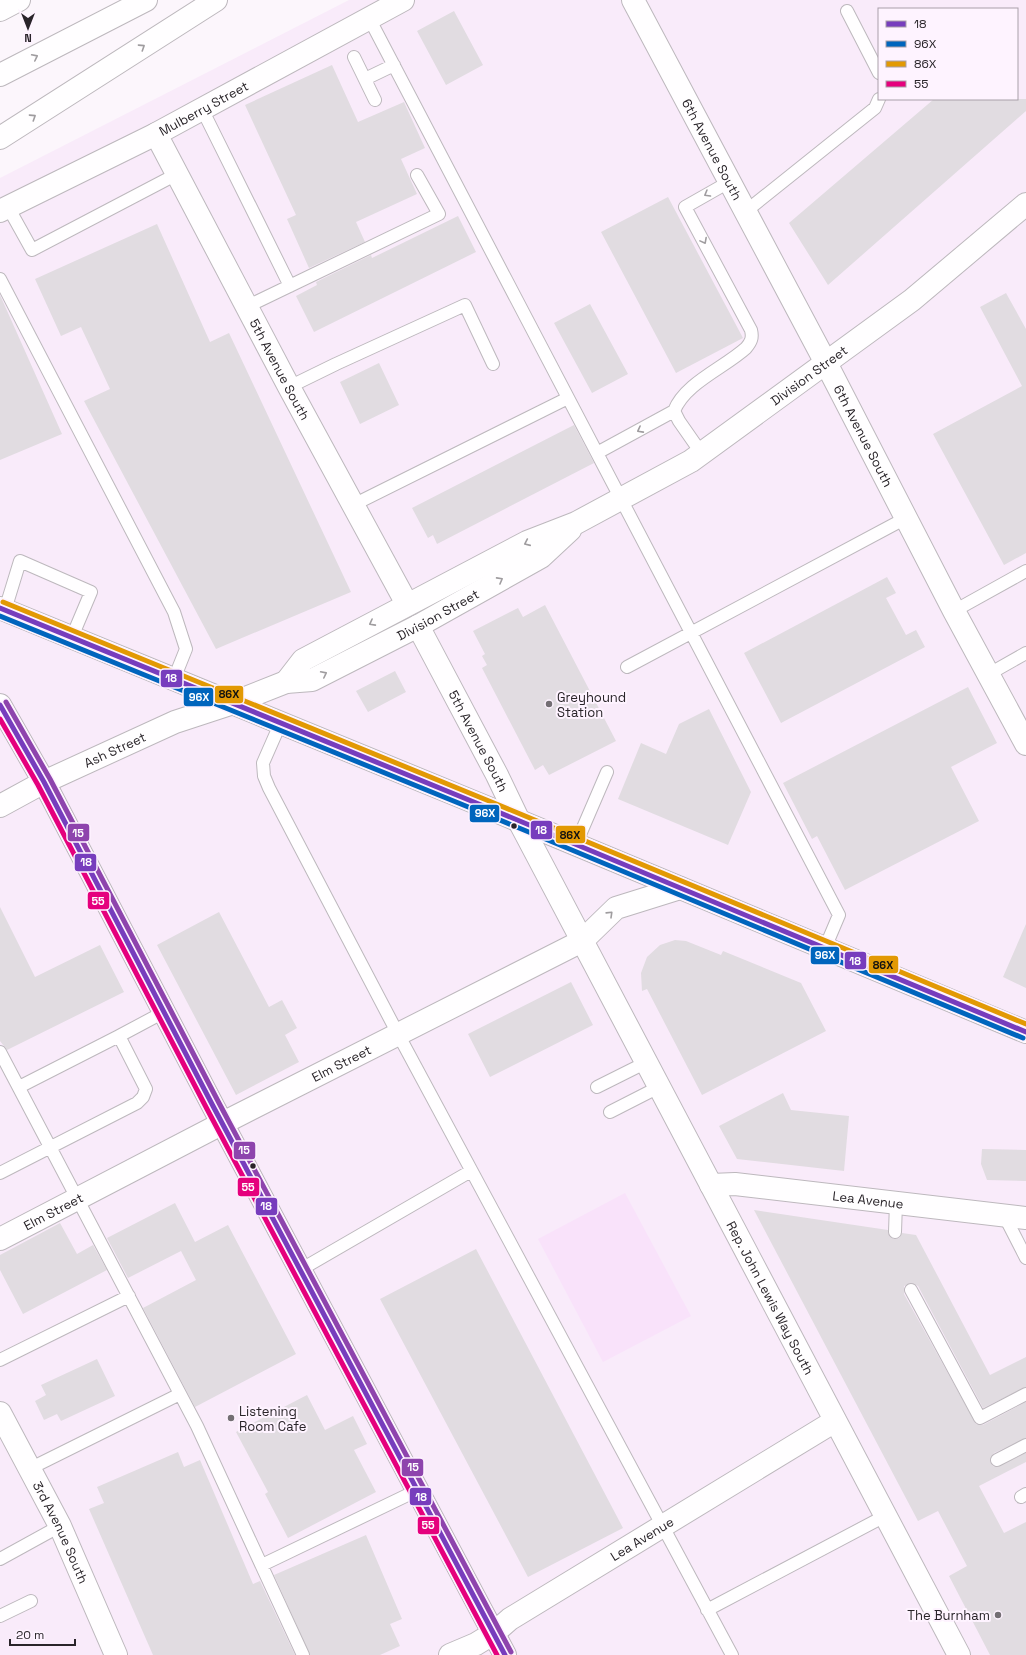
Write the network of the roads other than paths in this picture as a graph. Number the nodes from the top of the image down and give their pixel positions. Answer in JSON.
{"nodes":[{"id":1,"x":18,"y":0,"type":"edge"},
{"id":2,"x":146,"y":0,"type":"edge"},
{"id":3,"x":216,"y":0,"type":"edge"},
{"id":4,"x":403,"y":0,"type":"edge"},
{"id":5,"x":633,"y":0,"type":"edge"},
{"id":6,"x":0,"y":10,"type":"edge"},
{"id":7,"x":846,"y":11,"type":"dead end"},
{"id":8,"x":370,"y":18,"type":"junction"},
{"id":9,"x":354,"y":57,"type":"dead end"},
{"id":10,"x":394,"y":65,"type":"junction"},
{"id":11,"x":878,"y":71,"type":"edge"},
{"id":12,"x":0,"y":75,"type":"edge"},
{"id":13,"x":365,"y":80,"type":"junction"},
{"id":14,"x":375,"y":100,"type":"dead end"},
{"id":15,"x":879,"y":100,"type":"edge"},
{"id":16,"x":202,"y":109,"type":"junction"},
{"id":17,"x":156,"y":134,"type":"junction"},
{"id":18,"x":0,"y":138,"type":"edge"},
{"id":19,"x":177,"y":174,"type":"junction"},
{"id":20,"x":417,"y":175,"type":"dead end"},
{"id":21,"x":729,"y":182,"type":"junction"},
{"id":22,"x":1026,"y":204,"type":"edge"},
{"id":23,"x":4,"y":209,"type":"edge"},
{"id":24,"x":745,"y":212,"type":"junction"},
{"id":25,"x":0,"y":279,"type":"edge"},
{"id":26,"x":290,"y":286,"type":"junction"},
{"id":27,"x":248,"y":306,"type":"junction"},
{"id":28,"x":826,"y":363,"type":"junction"},
{"id":29,"x":493,"y":364,"type":"dead end"},
{"id":30,"x":289,"y":387,"type":"junction"},
{"id":31,"x":568,"y":398,"type":"junction"},
{"id":32,"x":674,"y":412,"type":"junction"},
{"id":33,"x":597,"y":453,"type":"junction"},
{"id":34,"x":702,"y":454,"type":"junction"},
{"id":35,"x":621,"y":499,"type":"junction"},
{"id":36,"x":353,"y":505,"type":"junction"},
{"id":37,"x":906,"y":518,"type":"junction"},
{"id":38,"x":576,"y":523,"type":"junction"},
{"id":39,"x":1026,"y":571,"type":"edge"},
{"id":40,"x":407,"y":604,"type":"junction"},
{"id":41,"x":2,"y":609,"type":"edge"},
{"id":42,"x":954,"y":611,"type":"junction"},
{"id":43,"x":418,"y":626,"type":"junction"},
{"id":44,"x":692,"y":633,"type":"junction"},
{"id":45,"x":72,"y":637,"type":"junction"},
{"id":46,"x":1026,"y":653,"type":"edge"},
{"id":47,"x":627,"y":667,"type":"dead end"},
{"id":48,"x":989,"y":674,"type":"junction"},
{"id":49,"x":174,"y":679,"type":"junction"},
{"id":50,"x":286,"y":682,"type":"junction"},
{"id":51,"x":233,"y":703,"type":"junction"},
{"id":52,"x":0,"y":705,"type":"edge"},
{"id":53,"x":281,"y":722,"type":"junction"},
{"id":54,"x":1024,"y":735,"type":"edge"},
{"id":55,"x":607,"y":772,"type":"dead end"},
{"id":56,"x":44,"y":782,"type":"junction"},
{"id":57,"x":0,"y":806,"type":"edge"},
{"id":58,"x":519,"y":821,"type":"junction"},
{"id":59,"x":576,"y":844,"type":"junction"},
{"id":60,"x":680,"y":888,"type":"junction"},
{"id":61,"x":582,"y":941,"type":"junction"},
{"id":62,"x":826,"y":948,"type":"junction"},
{"id":63,"x":164,"y":1012,"type":"junction"},
{"id":64,"x":1026,"y":1032,"type":"edge"},
{"id":65,"x":398,"y":1034,"type":"junction"},
{"id":66,"x":119,"y":1036,"type":"junction"},
{"id":67,"x":0,"y":1052,"type":"edge"},
{"id":68,"x":647,"y":1062,"type":"junction"},
{"id":69,"x":19,"y":1087,"type":"junction"},
{"id":70,"x":598,"y":1087,"type":"dead end"},
{"id":71,"x":660,"y":1087,"type":"junction"},
{"id":72,"x":610,"y":1112,"type":"dead end"},
{"id":73,"x":223,"y":1123,"type":"junction"},
{"id":74,"x":51,"y":1148,"type":"junction"},
{"id":75,"x":472,"y":1171,"type":"junction"},
{"id":76,"x":0,"y":1174,"type":"edge"},
{"id":77,"x":711,"y":1185,"type":"junction"},
{"id":78,"x":78,"y":1198,"type":"junction"},
{"id":79,"x":896,"y":1203,"type":"junction"},
{"id":80,"x":1004,"y":1215,"type":"junction"},
{"id":81,"x":1026,"y":1218,"type":"edge"},
{"id":82,"x":895,"y":1232,"type":"dead end"},
{"id":83,"x":0,"y":1239,"type":"edge"},
{"id":84,"x":1026,"y":1258,"type":"edge"},
{"id":85,"x":300,"y":1270,"type":"junction"},
{"id":86,"x":911,"y":1290,"type":"dead end"},
{"id":87,"x":130,"y":1296,"type":"junction"},
{"id":88,"x":0,"y":1360,"type":"edge"},
{"id":89,"x":180,"y":1394,"type":"junction"},
{"id":90,"x":1026,"y":1394,"type":"edge"},
{"id":91,"x":0,"y":1413,"type":"edge"},
{"id":92,"x":835,"y":1421,"type":"junction"},
{"id":93,"x":1026,"y":1445,"type":"edge"},
{"id":94,"x":996,"y":1460,"type":"dead end"},
{"id":95,"x":30,"y":1469,"type":"junction"},
{"id":96,"x":418,"y":1490,"type":"junction"},
{"id":97,"x":885,"y":1516,"type":"junction"},
{"id":98,"x":60,"y":1526,"type":"junction"},
{"id":99,"x":664,"y":1527,"type":"junction"},
{"id":100,"x":0,"y":1558,"type":"edge"},
{"id":101,"x":262,"y":1565,"type":"junction"},
{"id":102,"x":31,"y":1601,"type":"dead end"},
{"id":103,"x":707,"y":1610,"type":"junction"},
{"id":104,"x":0,"y":1616,"type":"edge"},
{"id":105,"x":494,"y":1633,"type":"junction"},
{"id":106,"x":116,"y":1655,"type":"edge"},
{"id":107,"x":303,"y":1655,"type":"edge"},
{"id":108,"x":450,"y":1655,"type":"edge"},
{"id":109,"x":505,"y":1655,"type":"edge"},
{"id":110,"x":732,"y":1655,"type":"edge"},
{"id":111,"x":959,"y":1655,"type":"edge"}],
"edges":[{"from":1,"to":6,"type":"main road"},
{"from":12,"to":2,"type":"main road","one_way":true},
{"from":18,"to":3,"type":"main road","one_way":true},
{"from":4,"to":8,"type":"main road","name":"Mulberry Street"},
{"from":5,"to":21,"type":"main road","name":"6th Avenue South"},
{"from":7,"to":11,"type":"lane"},
{"from":8,"to":10,"type":"lane"},
{"from":8,"to":16,"type":"main road","name":"Mulberry Street"},
{"from":9,"to":13,"type":"lane"},
{"from":10,"to":13,"type":"lane"},
{"from":10,"to":31,"type":"lane"},
{"from":13,"to":14,"type":"lane"},
{"from":15,"to":24,"type":"lane"},
{"from":16,"to":17,"type":"main road","name":"Mulberry Street"},
{"from":16,"to":26,"type":"lane"},
{"from":17,"to":19,"type":"main road","name":"5th Avenue South"},
{"from":17,"to":23,"type":"main road","name":"Mulberry Street"},
{"from":19,"to":23,"type":"lane"},
{"from":19,"to":27,"type":"main road","name":"5th Avenue South"},
{"from":20,"to":26,"type":"lane"},
{"from":21,"to":24,"type":"main road","name":"6th Avenue South"},
{"from":21,"to":32,"type":"lane","one_way":true},
{"from":22,"to":28,"type":"main road","name":"Division Street"},
{"from":24,"to":28,"type":"main road","name":"6th Avenue South"},
{"from":25,"to":49,"type":"lane"},
{"from":26,"to":27,"type":"lane"},
{"from":27,"to":30,"type":"main road","name":"5th Avenue South"},
{"from":28,"to":34,"type":"main road","name":"Division Street"},
{"from":28,"to":37,"type":"main road","name":"6th Avenue South"},
{"from":29,"to":30,"type":"lane"},
{"from":30,"to":36,"type":"main road","name":"5th Avenue South"},
{"from":31,"to":33,"type":"lane"},
{"from":31,"to":36,"type":"lane"},
{"from":32,"to":33,"type":"lane","one_way":true},
{"from":32,"to":34,"type":"lane"},
{"from":33,"to":35,"type":"lane"},
{"from":34,"to":35,"type":"main road","name":"Division Street"},
{"from":35,"to":38,"type":"main road","name":"Division Street"},
{"from":35,"to":44,"type":"lane"},
{"from":36,"to":40,"type":"main road","name":"5th Avenue South"},
{"from":37,"to":42,"type":"main road","name":"6th Avenue South"},
{"from":37,"to":44,"type":"lane"},
{"from":38,"to":40,"type":"main road","name":"Division Street","one_way":true},
{"from":43,"to":38,"type":"main road","name":"Division Street","one_way":true},
{"from":39,"to":42,"type":"lane"},
{"from":40,"to":50,"type":"main road","name":"Division Street","one_way":true},
{"from":41,"to":45,"type":"main road"},
{"from":41,"to":45,"type":"lane"},
{"from":42,"to":48,"type":"main road","name":"6th Avenue South"},
{"from":50,"to":43,"type":"main road","name":"Division Street","one_way":true},
{"from":43,"to":58,"type":"main road","name":"5th Avenue South"},
{"from":44,"to":47,"type":"lane"},
{"from":44,"to":62,"type":"lane"},
{"from":45,"to":49,"type":"main road"},
{"from":46,"to":48,"type":"lane"},
{"from":48,"to":54,"type":"main road","name":"6th Avenue South"},
{"from":49,"to":51,"type":"main road"},
{"from":50,"to":51,"type":"main road","name":"Division Street"},
{"from":51,"to":53,"type":"main road"},
{"from":51,"to":56,"type":"main road","name":"Ash Street"},
{"from":52,"to":56,"type":"main road"},
{"from":53,"to":58,"type":"main road"},
{"from":53,"to":65,"type":"lane"},
{"from":55,"to":59,"type":"lane"},
{"from":56,"to":57,"type":"main road","name":"Ash Street"},
{"from":56,"to":63,"type":"main road"},
{"from":58,"to":59,"type":"main road"},
{"from":58,"to":61,"type":"main road","name":"5th Avenue South"},
{"from":59,"to":60,"type":"main road"},
{"from":61,"to":60,"type":"main road","name":"Elm Street","one_way":true},
{"from":60,"to":62,"type":"main road"},
{"from":61,"to":65,"type":"main road","name":"Elm Street"},
{"from":61,"to":68,"type":"main road","name":"Rep. John Lewis Way South"},
{"from":62,"to":64,"type":"main road"},
{"from":63,"to":66,"type":"lane"},
{"from":63,"to":73,"type":"main road"},
{"from":65,"to":73,"type":"main road","name":"Elm Street"},
{"from":65,"to":75,"type":"lane"},
{"from":66,"to":69,"type":"lane"},
{"from":66,"to":74,"type":"lane"},
{"from":67,"to":69,"type":"lane"},
{"from":68,"to":70,"type":"lane"},
{"from":68,"to":71,"type":"main road","name":"Rep. John Lewis Way South"},
{"from":69,"to":74,"type":"lane"},
{"from":71,"to":72,"type":"lane"},
{"from":71,"to":77,"type":"main road","name":"Rep. John Lewis Way South"},
{"from":73,"to":78,"type":"main road","name":"Elm Street"},
{"from":73,"to":85,"type":"main road"},
{"from":74,"to":76,"type":"lane"},
{"from":74,"to":78,"type":"lane"},
{"from":75,"to":85,"type":"lane"},
{"from":75,"to":99,"type":"lane"},
{"from":77,"to":79,"type":"main road","name":"Lea Avenue"},
{"from":77,"to":92,"type":"main road","name":"Rep. John Lewis Way South"},
{"from":78,"to":83,"type":"main road","name":"Elm Street"},
{"from":78,"to":87,"type":"lane"},
{"from":79,"to":80,"type":"main road","name":"Lea Avenue"},
{"from":79,"to":82,"type":"lane"},
{"from":80,"to":81,"type":"main road","name":"Lea Avenue"},
{"from":80,"to":84,"type":"lane"},
{"from":85,"to":96,"type":"main road"},
{"from":86,"to":90,"type":"lane"},
{"from":87,"to":88,"type":"lane"},
{"from":87,"to":89,"type":"lane"},
{"from":89,"to":95,"type":"lane"},
{"from":89,"to":101,"type":"lane"},
{"from":91,"to":95,"type":"main road","name":"3rd Avenue South"},
{"from":92,"to":97,"type":"main road","name":"Rep. John Lewis Way South"},
{"from":92,"to":99,"type":"main road","name":"Lea Avenue"},
{"from":93,"to":94,"type":"lane"},
{"from":95,"to":98,"type":"main road","name":"3rd Avenue South"},
{"from":96,"to":101,"type":"lane"},
{"from":96,"to":105,"type":"main road"},
{"from":97,"to":103,"type":"lane"},
{"from":97,"to":111,"type":"main road","name":"Rep. John Lewis Way South"},
{"from":98,"to":100,"type":"lane"},
{"from":98,"to":106,"type":"main road","name":"3rd Avenue South"},
{"from":99,"to":103,"type":"lane"},
{"from":99,"to":105,"type":"main road","name":"Lea Avenue"},
{"from":101,"to":107,"type":"lane"},
{"from":102,"to":104,"type":"lane"},
{"from":103,"to":110,"type":"lane"},
{"from":105,"to":108,"type":"main road","name":"Lea Avenue"},
{"from":105,"to":109,"type":"main road"}]}
